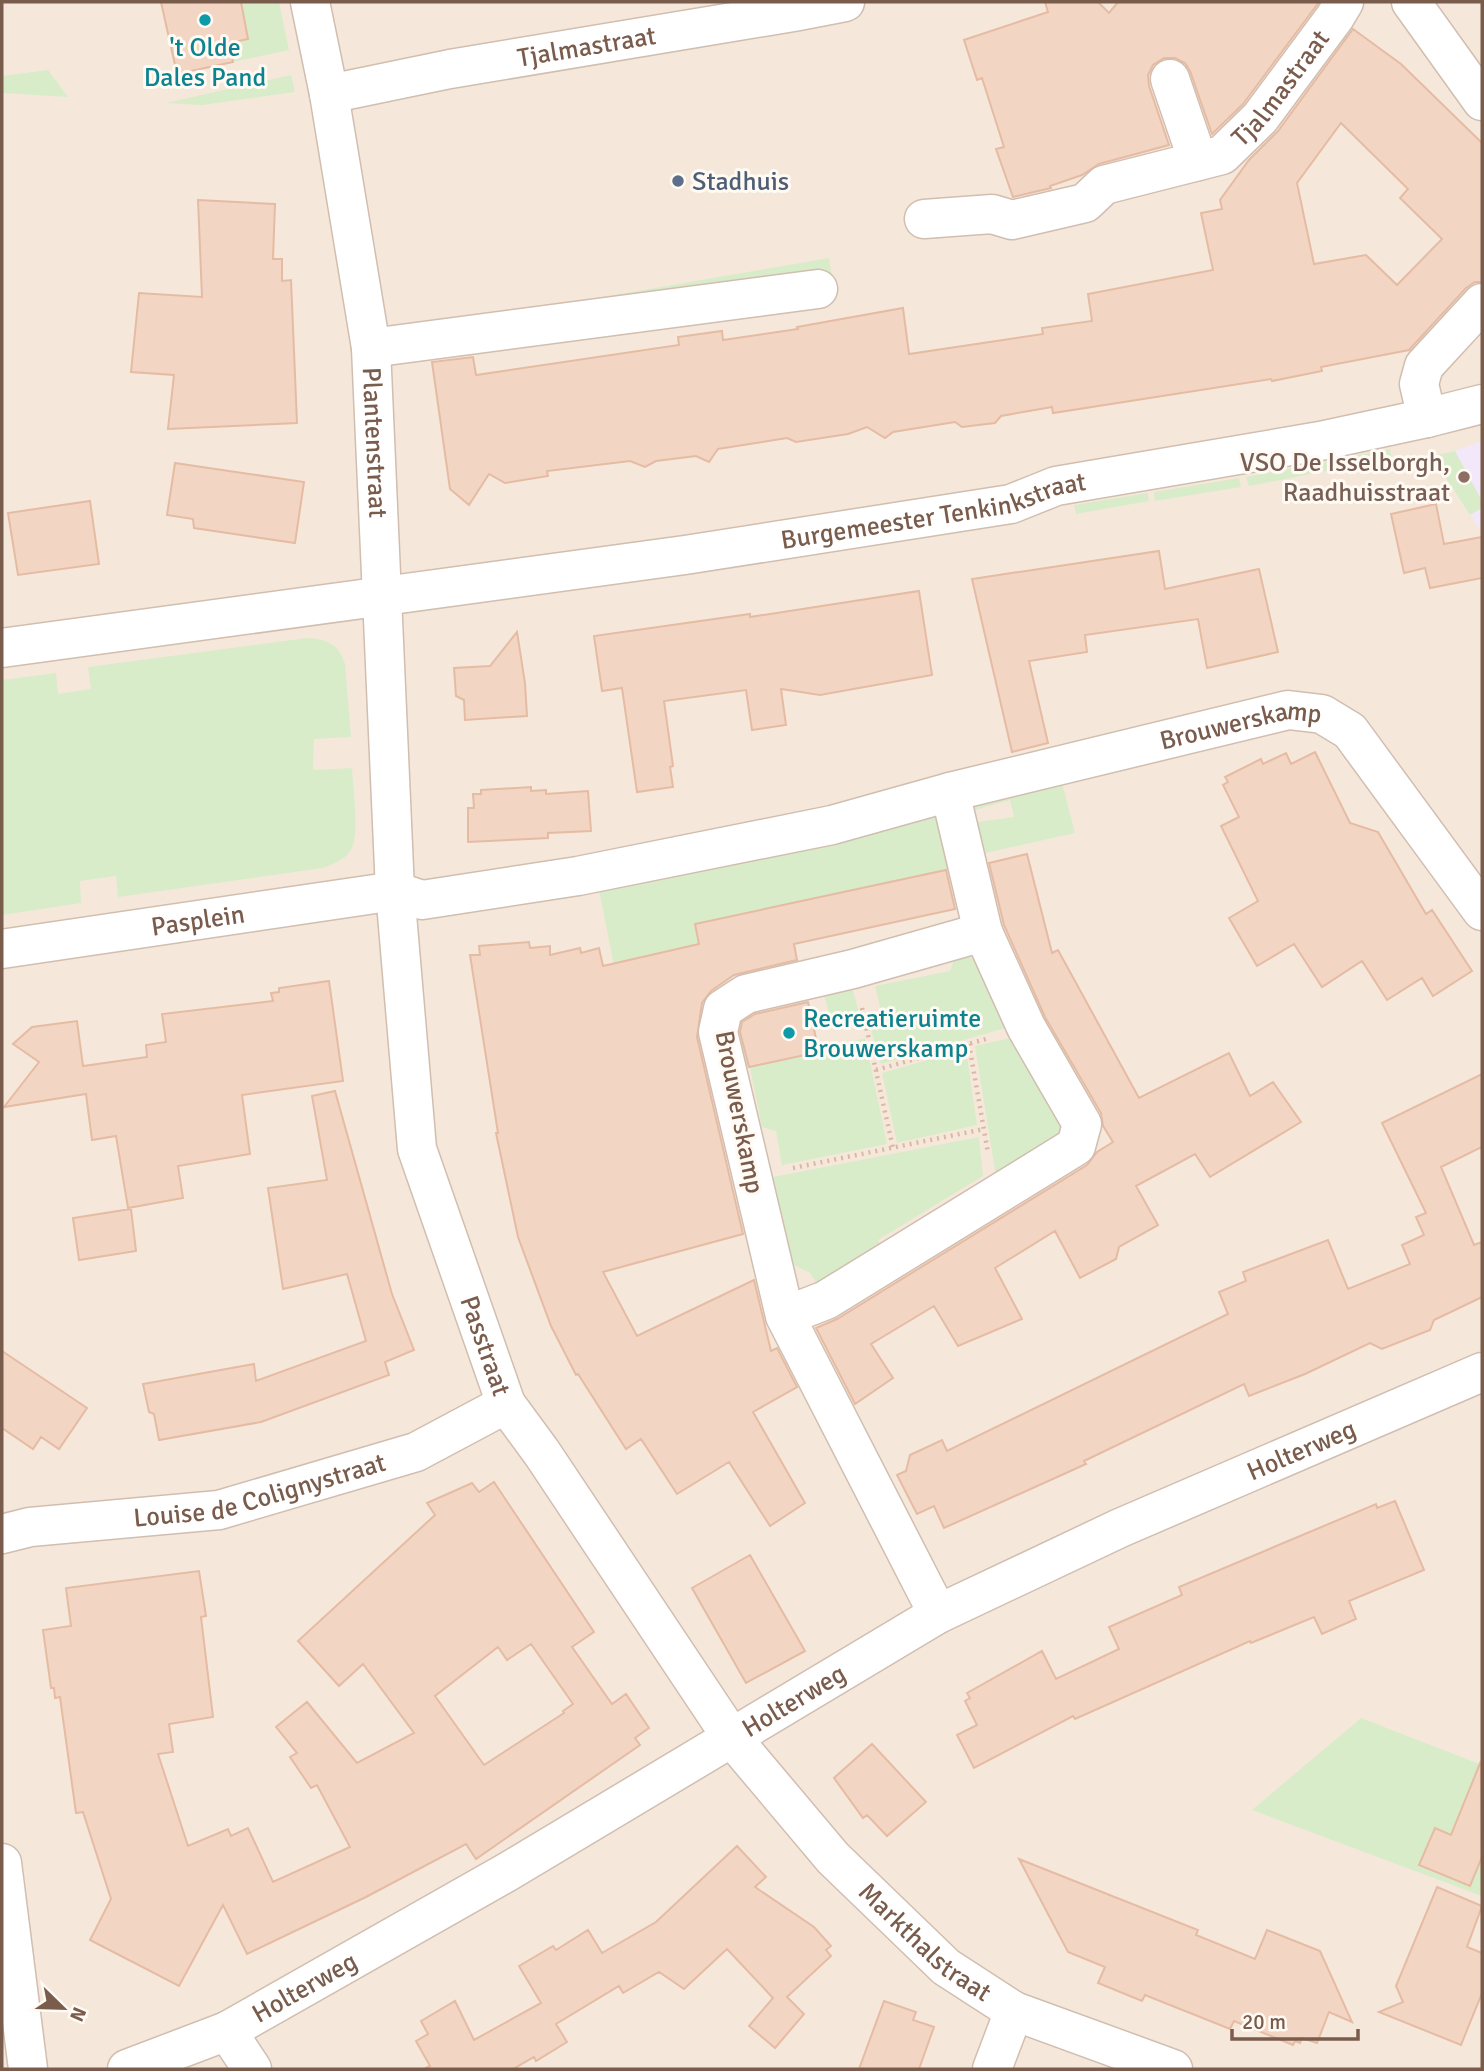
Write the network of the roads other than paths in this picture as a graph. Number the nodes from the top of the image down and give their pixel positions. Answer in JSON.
{"nodes":[{"id":1,"x":310,"y":2,"type":"edge"},
{"id":2,"x":845,"y":2,"type":"edge"},
{"id":3,"x":1344,"y":2,"type":"edge"},
{"id":4,"x":1410,"y":2,"type":"edge"},
{"id":5,"x":1170,"y":79,"type":"dead end"},
{"id":6,"x":329,"y":94,"type":"junction"},
{"id":7,"x":1482,"y":101,"type":"edge"},
{"id":8,"x":1198,"y":161,"type":"junction"},
{"id":9,"x":924,"y":219,"type":"dead end"},
{"id":10,"x":818,"y":289,"type":"dead end"},
{"id":11,"x":1482,"y":303,"type":"edge"},
{"id":12,"x":371,"y":348,"type":"junction"},
{"id":13,"x":1482,"y":404,"type":"edge"},
{"id":14,"x":1427,"y":418,"type":"junction"},
{"id":15,"x":381,"y":596,"type":"junction"},
{"id":16,"x":2,"y":648,"type":"edge"},
{"id":17,"x":950,"y":792,"type":"junction"},
{"id":18,"x":395,"y":891,"type":"junction"},
{"id":19,"x":1482,"y":911,"type":"edge"},
{"id":20,"x":983,"y":932,"type":"junction"},
{"id":21,"x":2,"y":949,"type":"edge"},
{"id":22,"x":785,"y":1316,"type":"junction"},
{"id":23,"x":1482,"y":1372,"type":"edge"},
{"id":24,"x":506,"y":1404,"type":"junction"},
{"id":25,"x":2,"y":1534,"type":"edge"},
{"id":26,"x":938,"y":1614,"type":"junction"},
{"id":27,"x":732,"y":1738,"type":"junction"},
{"id":28,"x":2,"y":1863,"type":"edge"},
{"id":29,"x":1014,"y":2011,"type":"junction"},
{"id":30,"x":227,"y":2031,"type":"junction"},
{"id":31,"x":29,"y":2069,"type":"edge"},
{"id":32,"x":127,"y":2069,"type":"edge"},
{"id":33,"x":252,"y":2069,"type":"edge"},
{"id":34,"x":992,"y":2069,"type":"edge"},
{"id":35,"x":1173,"y":2069,"type":"edge"}],
"edges":[{"from":1,"to":6,"type":"street","name":"Plantenstraat"},
{"from":2,"to":6,"type":"street","name":"Tjalmastraat"},
{"from":3,"to":8,"type":"street","name":"Tjalmastraat"},
{"from":4,"to":7,"type":"street"},
{"from":5,"to":8,"type":"street"},
{"from":6,"to":12,"type":"street","name":"Plantenstraat"},
{"from":8,"to":9,"type":"street","name":"Tjalmastraat"},
{"from":10,"to":12,"type":"street"},
{"from":11,"to":14,"type":"street"},
{"from":12,"to":15,"type":"street","name":"Plantenstraat"},
{"from":13,"to":14,"type":"street","name":"Burgemeester Tenkinkstraat"},
{"from":14,"to":15,"type":"street","name":"Burgemeester Tenkinkstraat"},
{"from":15,"to":16,"type":"street"},
{"from":15,"to":18,"type":"street","name":"Plantenstraat"},
{"from":17,"to":18,"type":"street","name":"Brouwerskamp"},
{"from":17,"to":19,"type":"street","name":"Brouwerskamp"},
{"from":17,"to":20,"type":"street"},
{"from":18,"to":21,"type":"street","name":"Pasplein"},
{"from":18,"to":24,"type":"street","name":"Passtraat"},
{"from":20,"to":22,"type":"street"},
{"from":20,"to":22,"type":"street","name":"Brouwerskamp"},
{"from":22,"to":26,"type":"street","name":"Brouwerskamp"},
{"from":23,"to":26,"type":"street","name":"Holterweg"},
{"from":24,"to":25,"type":"street","name":"Louise de Colignystraat"},
{"from":24,"to":27,"type":"street","name":"Passtraat"},
{"from":26,"to":27,"type":"street","name":"Holterweg"},
{"from":27,"to":29,"type":"street","name":"Markthalstraat"},
{"from":27,"to":30,"type":"street","name":"Holterweg"},
{"from":28,"to":31,"type":"street"},
{"from":29,"to":34,"type":"street"},
{"from":29,"to":35,"type":"street","name":"Markthalstraat"},
{"from":30,"to":32,"type":"street","name":"Holterweg"},
{"from":30,"to":33,"type":"street"}]}
